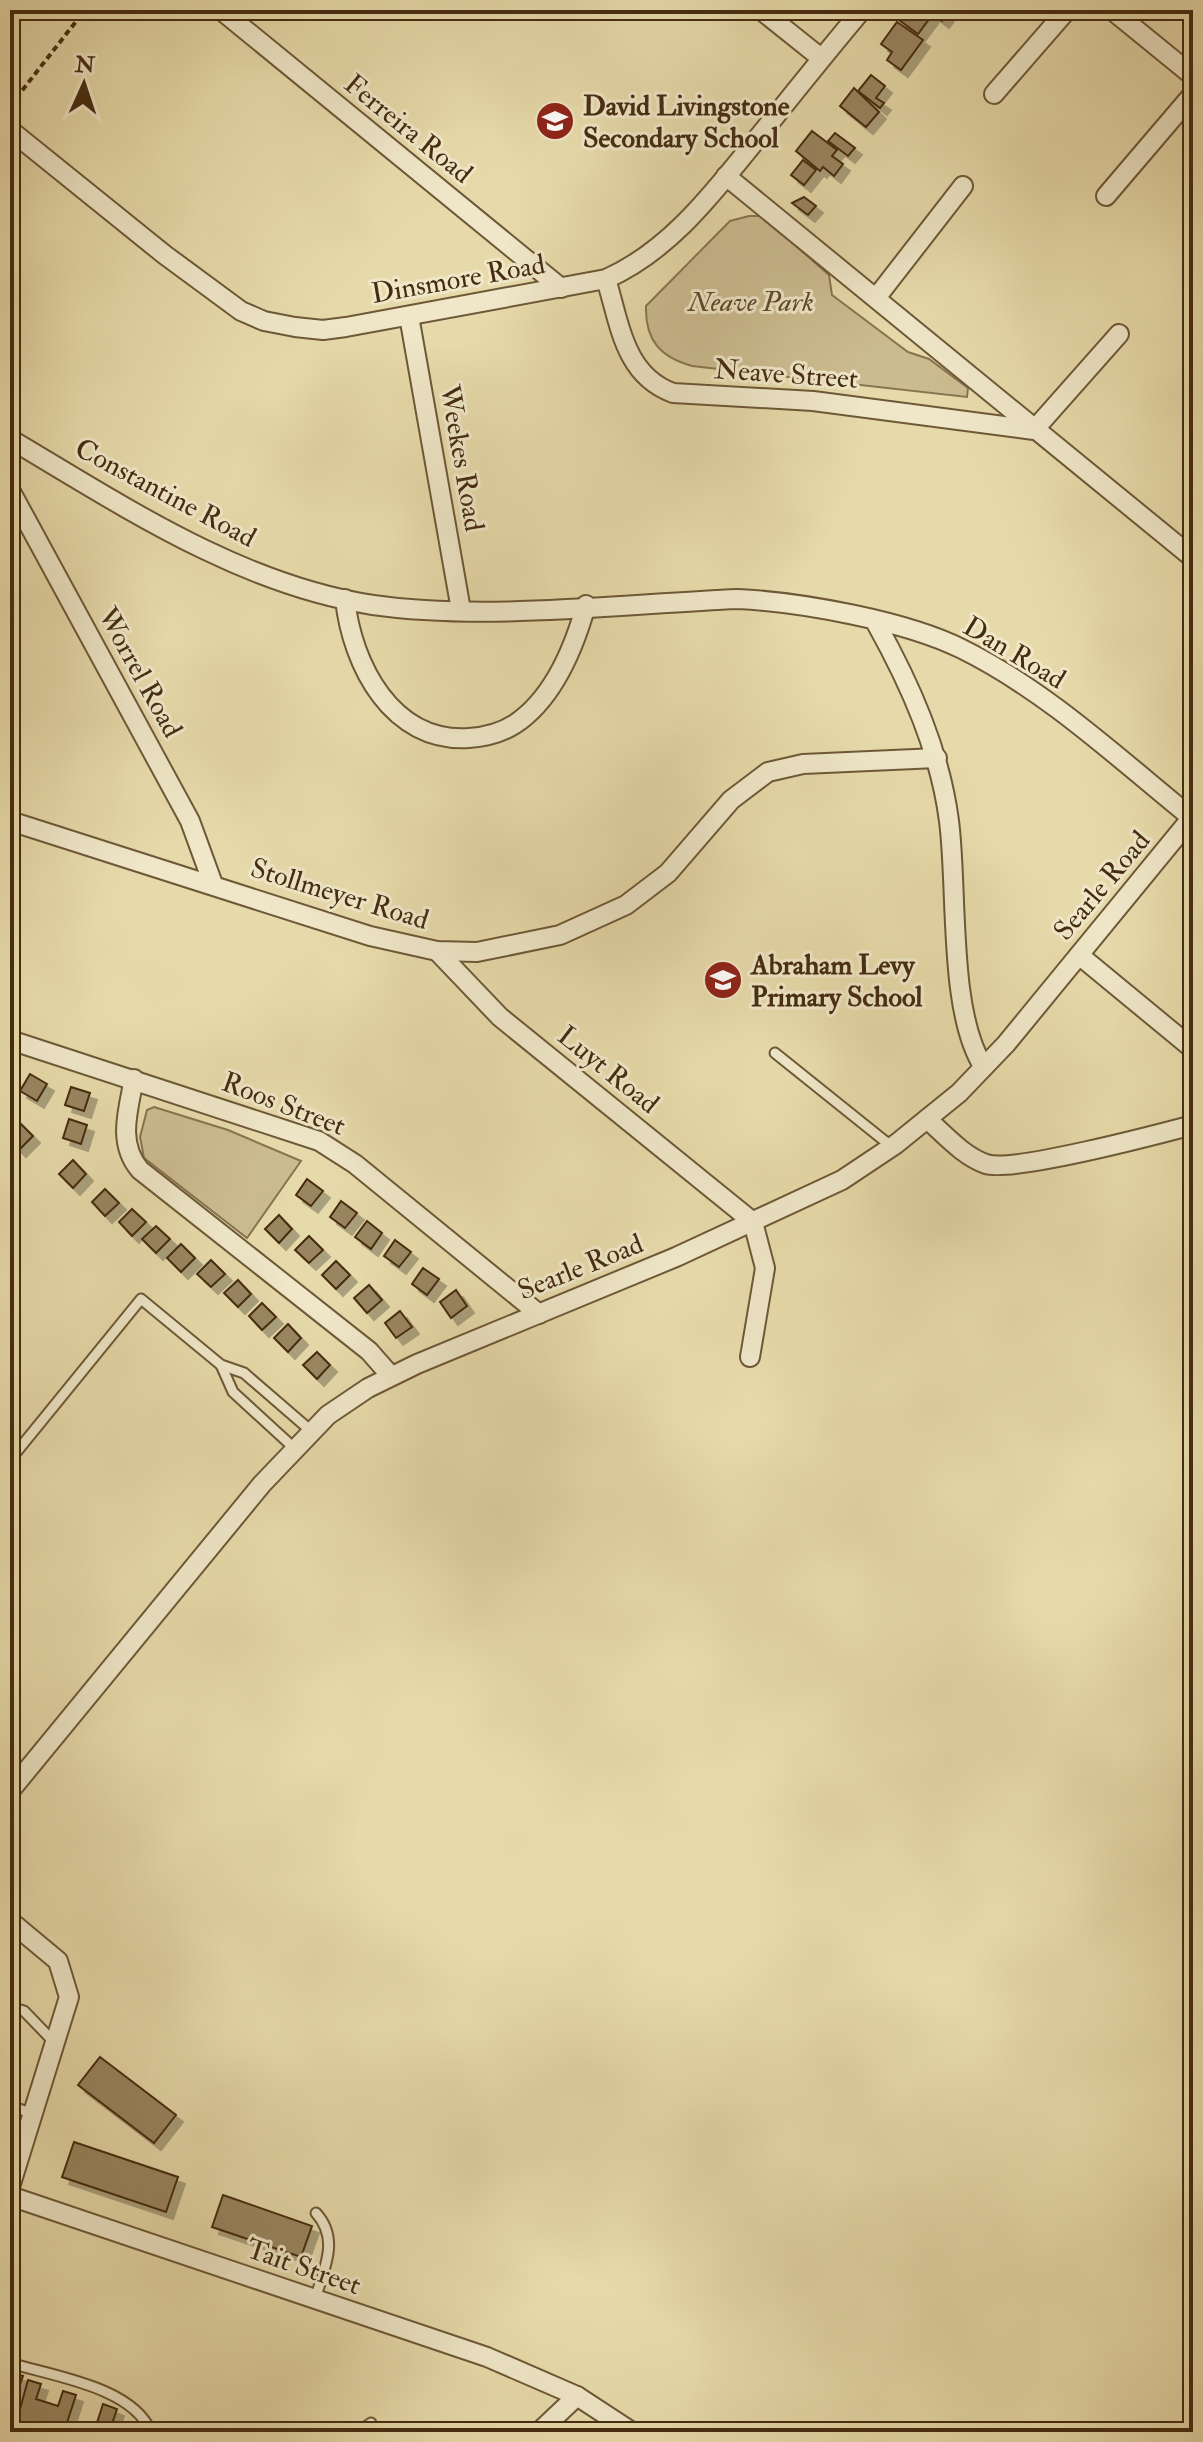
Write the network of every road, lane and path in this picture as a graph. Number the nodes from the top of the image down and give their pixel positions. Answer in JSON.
{"nodes":[{"id":1,"x":85,"y":10,"type":"edge"},
{"id":2,"x":221,"y":10,"type":"edge"},
{"id":3,"x":761,"y":10,"type":"edge"},
{"id":4,"x":862,"y":10,"type":"edge"},
{"id":5,"x":1067,"y":10,"type":"edge"},
{"id":6,"x":1112,"y":10,"type":"edge"},
{"id":7,"x":821,"y":58,"type":"junction"},
{"id":8,"x":1193,"y":76,"type":"edge"},
{"id":9,"x":994,"y":94,"type":"dead end"},
{"id":10,"x":1193,"y":94,"type":"edge"},
{"id":11,"x":10,"y":106,"type":"edge"},
{"id":12,"x":10,"y":130,"type":"edge"},
{"id":13,"x":726,"y":176,"type":"junction"},
{"id":14,"x":963,"y":186,"type":"dead end"},
{"id":15,"x":1106,"y":196,"type":"dead end"},
{"id":16,"x":606,"y":279,"type":"junction"},
{"id":17,"x":561,"y":288,"type":"junction"},
{"id":18,"x":876,"y":298,"type":"junction"},
{"id":19,"x":409,"y":316,"type":"junction"},
{"id":20,"x":1119,"y":334,"type":"dead end"},
{"id":21,"x":1034,"y":430,"type":"junction"},
{"id":22,"x":10,"y":439,"type":"edge"},
{"id":23,"x":10,"y":490,"type":"edge"},
{"id":24,"x":1193,"y":558,"type":"edge"},
{"id":25,"x":345,"y":599,"type":"junction"},
{"id":26,"x":777,"y":601,"type":"joint"},
{"id":27,"x":586,"y":605,"type":"junction"},
{"id":28,"x":461,"y":610,"type":"junction"},
{"id":29,"x":876,"y":623,"type":"junction"},
{"id":30,"x":937,"y":758,"type":"junction"},
{"id":31,"x":1192,"y":817,"type":"edge"},
{"id":32,"x":10,"y":821,"type":"edge"},
{"id":33,"x":213,"y":884,"type":"junction"},
{"id":34,"x":437,"y":951,"type":"junction"},
{"id":35,"x":1079,"y":955,"type":"junction"},
{"id":36,"x":10,"y":1040,"type":"edge"},
{"id":37,"x":1193,"y":1049,"type":"edge"},
{"id":38,"x":775,"y":1053,"type":"dead end"},
{"id":39,"x":983,"y":1066,"type":"junction"},
{"id":40,"x":134,"y":1079,"type":"junction"},
{"id":41,"x":927,"y":1119,"type":"junction"},
{"id":42,"x":1193,"y":1125,"type":"edge"},
{"id":43,"x":891,"y":1146,"type":"junction"},
{"id":44,"x":753,"y":1222,"type":"junction"},
{"id":45,"x":539,"y":1314,"type":"junction"},
{"id":46,"x":750,"y":1357,"type":"dead end"},
{"id":47,"x":221,"y":1365,"type":"junction"},
{"id":48,"x":391,"y":1376,"type":"junction"},
{"id":49,"x":310,"y":1430,"type":"junction"},
{"id":50,"x":293,"y":1447,"type":"junction"},
{"id":51,"x":10,"y":1460,"type":"edge"},
{"id":52,"x":10,"y":1791,"type":"edge"},
{"id":53,"x":10,"y":1921,"type":"edge"},
{"id":54,"x":10,"y":2007,"type":"edge"},
{"id":55,"x":56,"y":2044,"type":"junction"},
{"id":56,"x":10,"y":2106,"type":"edge"},
{"id":57,"x":34,"y":2114,"type":"junction"},
{"id":58,"x":10,"y":2187,"type":"edge"},
{"id":59,"x":10,"y":2196,"type":"edge"},
{"id":60,"x":316,"y":2213,"type":"dead end"},
{"id":61,"x":315,"y":2299,"type":"junction"},
{"id":62,"x":10,"y":2363,"type":"edge"},
{"id":63,"x":577,"y":2396,"type":"junction"},
{"id":64,"x":371,"y":2423,"type":"dead end"},
{"id":65,"x":151,"y":2432,"type":"edge"},
{"id":66,"x":358,"y":2432,"type":"edge"},
{"id":67,"x":539,"y":2432,"type":"edge"},
{"id":68,"x":632,"y":2432,"type":"edge"}],
"edges":[{"from":1,"to":11,"type":"path"},
{"from":2,"to":17,"type":"street","name":"Ferreira Road"},
{"from":3,"to":7,"type":"street"},
{"from":4,"to":7,"type":"street","name":"Dinsmore Road"},
{"from":5,"to":9,"type":"street"},
{"from":6,"to":8,"type":"street"},
{"from":7,"to":13,"type":"street","name":"Dinsmore Road"},
{"from":10,"to":15,"type":"street"},
{"from":12,"to":19,"type":"street","name":"Dinsmore Road"},
{"from":13,"to":16,"type":"street","name":"Dinsmore Road"},
{"from":13,"to":18,"type":"street"},
{"from":14,"to":18,"type":"street"},
{"from":16,"to":17,"type":"street","name":"Dinsmore Road"},
{"from":16,"to":21,"type":"street","name":"Neave Street"},
{"from":17,"to":19,"type":"street","name":"Dinsmore Road"},
{"from":18,"to":21,"type":"street"},
{"from":19,"to":28,"type":"street","name":"Weekes Road"},
{"from":20,"to":21,"type":"street"},
{"from":21,"to":24,"type":"street"},
{"from":22,"to":25,"type":"street","name":"Constantine Road"},
{"from":23,"to":33,"type":"street","name":"Worrel Road"},
{"from":25,"to":27,"type":"street"},
{"from":25,"to":28,"type":"street","name":"Constantine Road"},
{"from":26,"to":27,"type":"street","name":"Constantine Road"},
{"from":26,"to":29,"type":"street","name":"Dan Road"},
{"from":27,"to":28,"type":"street","name":"Constantine Road"},
{"from":29,"to":30,"type":"street"},
{"from":29,"to":31,"type":"street","name":"Dan Road"},
{"from":30,"to":34,"type":"street","name":"Stollmeyer Road"},
{"from":30,"to":39,"type":"street"},
{"from":31,"to":35,"type":"street","name":"Searle Road"},
{"from":32,"to":33,"type":"street","name":"Stollmeyer Road"},
{"from":33,"to":34,"type":"street","name":"Stollmeyer Road"},
{"from":34,"to":44,"type":"street","name":"Luyt Road"},
{"from":35,"to":37,"type":"street"},
{"from":35,"to":39,"type":"street","name":"Searle Road"},
{"from":36,"to":40,"type":"street","name":"Roos Street"},
{"from":38,"to":43,"type":"lane"},
{"from":39,"to":41,"type":"street","name":"Searle Road"},
{"from":40,"to":45,"type":"street","name":"Roos Street"},
{"from":40,"to":48,"type":"street"},
{"from":41,"to":42,"type":"street"},
{"from":41,"to":43,"type":"street","name":"Searle Road"},
{"from":43,"to":44,"type":"street","name":"Searle Road"},
{"from":44,"to":45,"type":"street","name":"Searle Road"},
{"from":44,"to":46,"type":"street"},
{"from":45,"to":48,"type":"street","name":"Searle Road"},
{"from":47,"to":49,"type":"lane"},
{"from":47,"to":50,"type":"lane"},
{"from":47,"to":51,"type":"lane"},
{"from":48,"to":49,"type":"street","name":"Searle Road"},
{"from":49,"to":50,"type":"street","name":"Searle Road"},
{"from":50,"to":52,"type":"street","name":"Searle Road"},
{"from":53,"to":55,"type":"street"},
{"from":54,"to":55,"type":"lane"},
{"from":55,"to":57,"type":"street"},
{"from":56,"to":57,"type":"lane"},
{"from":57,"to":58,"type":"street"},
{"from":59,"to":61,"type":"street","name":"Tait Street"},
{"from":60,"to":61,"type":"lane"},
{"from":61,"to":63,"type":"street","name":"Tait Street"},
{"from":62,"to":65,"type":"lane"},
{"from":63,"to":67,"type":"street"},
{"from":63,"to":68,"type":"street","name":"Tait Street"},
{"from":64,"to":66,"type":"lane"}]}
